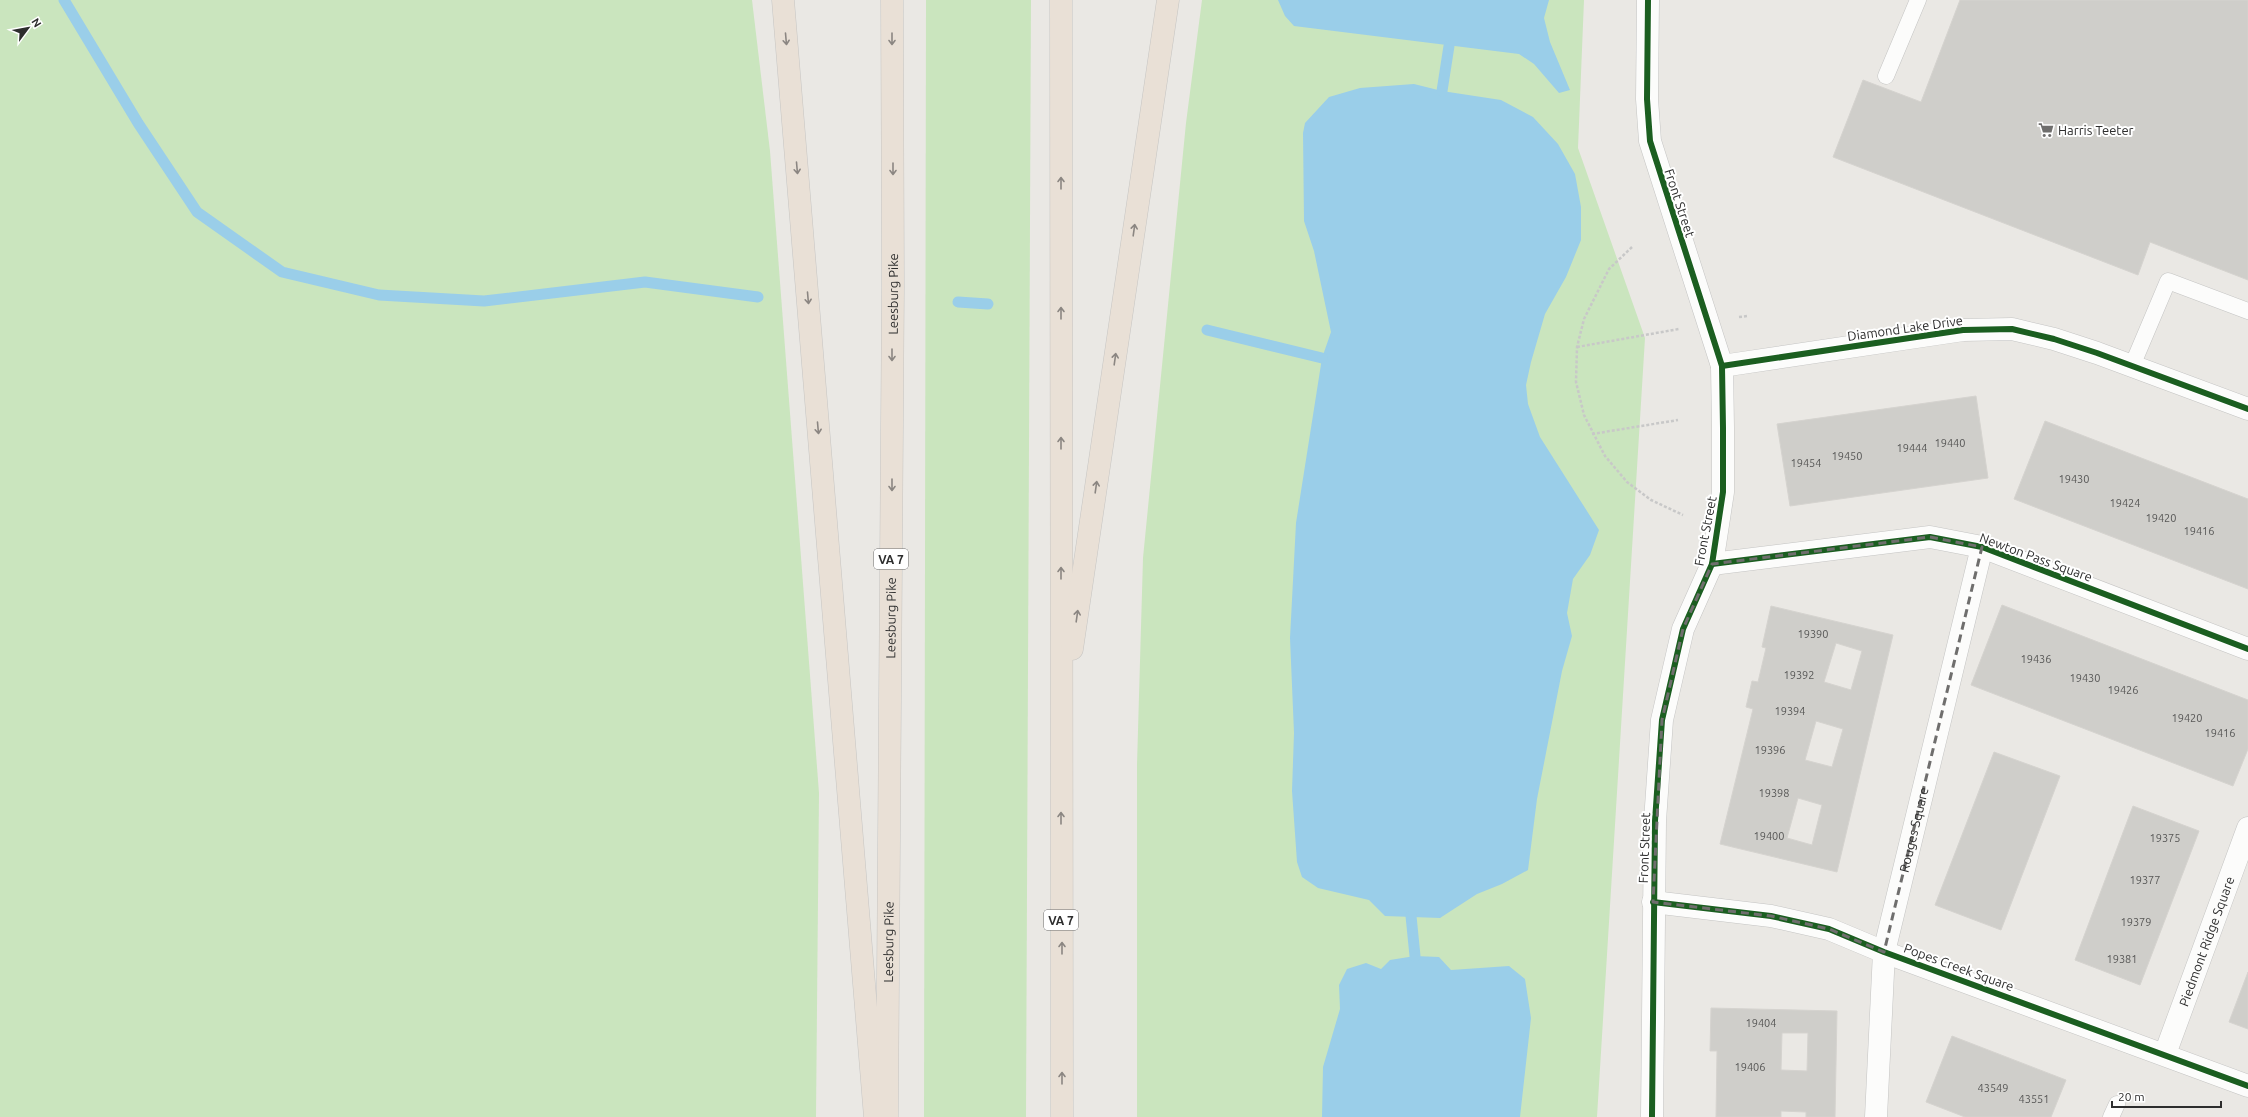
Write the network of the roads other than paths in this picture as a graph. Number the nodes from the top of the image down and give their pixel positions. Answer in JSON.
{"nodes":[{"id":1,"x":783,"y":0,"type":"edge"},
{"id":2,"x":892,"y":0,"type":"edge"},
{"id":3,"x":1061,"y":0,"type":"edge"},
{"id":4,"x":1168,"y":0,"type":"edge"},
{"id":5,"x":1648,"y":0,"type":"edge"},
{"id":6,"x":1918,"y":0,"type":"edge"},
{"id":7,"x":1886,"y":76,"type":"dead end"},
{"id":8,"x":2248,"y":311,"type":"edge"},
{"id":9,"x":1722,"y":366,"type":"junction"},
{"id":10,"x":2132,"y":366,"type":"junction"},
{"id":11,"x":2248,"y":409,"type":"edge"},
{"id":12,"x":1982,"y":547,"type":"junction"},
{"id":13,"x":1712,"y":564,"type":"junction"},
{"id":14,"x":2248,"y":649,"type":"edge"},
{"id":15,"x":1061,"y":724,"type":"junction"},
{"id":16,"x":2248,"y":828,"type":"edge"},
{"id":17,"x":1654,"y":902,"type":"junction"},
{"id":18,"x":1884,"y":952,"type":"junction"},
{"id":19,"x":2165,"y":1054,"type":"junction"},
{"id":20,"x":2248,"y":1086,"type":"edge"},
{"id":21,"x":875,"y":1117,"type":"edge"},
{"id":22,"x":887,"y":1117,"type":"edge"},
{"id":23,"x":1062,"y":1117,"type":"edge"},
{"id":24,"x":1652,"y":1117,"type":"edge"},
{"id":25,"x":1876,"y":1117,"type":"edge"}],
"edges":[{"from":1,"to":21,"type":"highway","one_way":true},
{"from":2,"to":22,"type":"highway","name":"Leesburg Pike","number":"VA 7","one_way":true},
{"from":15,"to":3,"type":"highway","number":"VA 7","one_way":true},
{"from":15,"to":4,"type":"highway","one_way":true},
{"from":5,"to":9,"type":"street","name":"Front Street"},
{"from":6,"to":7,"type":"lane"},
{"from":8,"to":10,"type":"lane"},
{"from":9,"to":10,"type":"street","name":"Diamond Lake Drive"},
{"from":9,"to":13,"type":"street","name":"Front Street"},
{"from":10,"to":11,"type":"street","name":"Diamond Lake Drive"},
{"from":12,"to":13,"type":"street","name":"Newton Pass Square"},
{"from":12,"to":14,"type":"street","name":"Newton Pass Square"},
{"from":12,"to":18,"type":"street","name":"Rouges Square"},
{"from":13,"to":17,"type":"street","name":"Front Street"},
{"from":23,"to":15,"type":"highway","number":"VA 7","one_way":true},
{"from":16,"to":19,"type":"street","name":"Piedmont Ridge Square"},
{"from":17,"to":18,"type":"street","name":"Popes Creek Square"},
{"from":17,"to":24,"type":"street","name":"Front Street"},
{"from":18,"to":19,"type":"street","name":"Popes Creek Square"},
{"from":18,"to":25,"type":"street","name":"Rouges Square"},
{"from":19,"to":20,"type":"street","name":"Popes Creek Square"}]}
